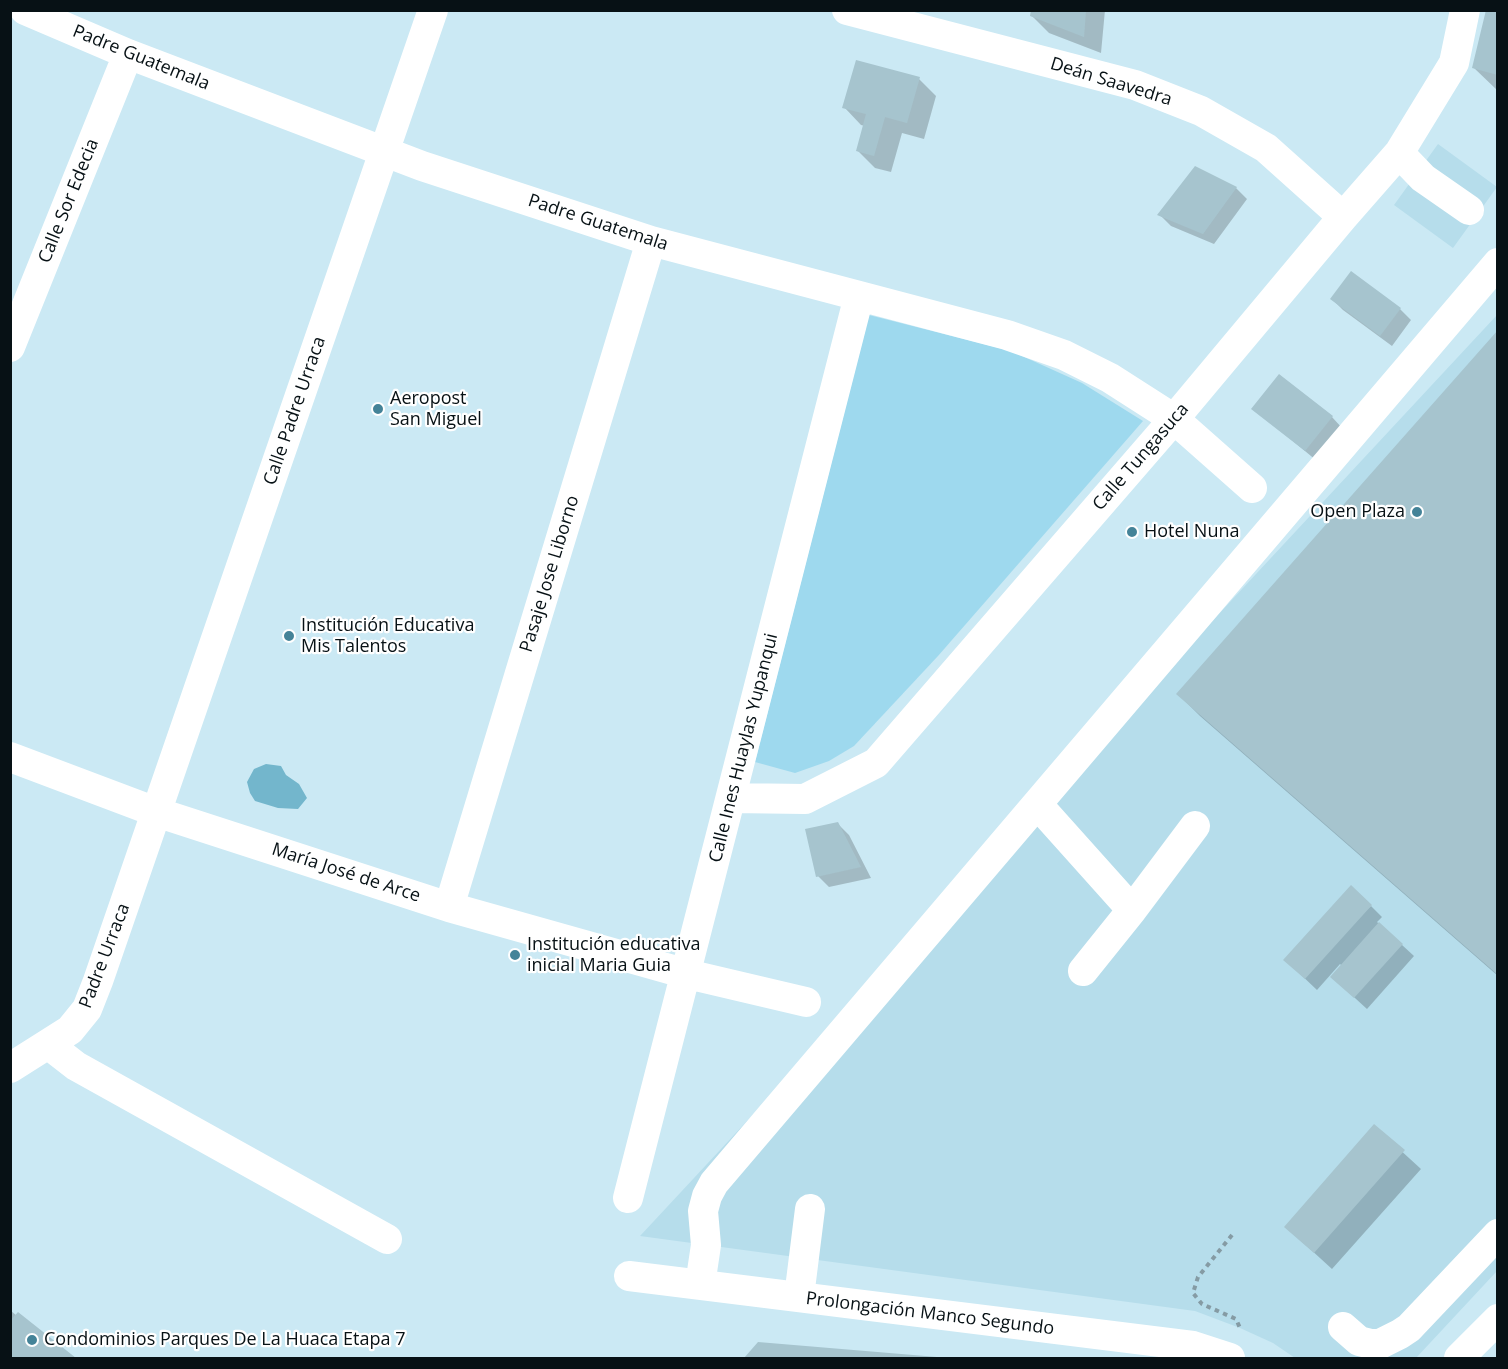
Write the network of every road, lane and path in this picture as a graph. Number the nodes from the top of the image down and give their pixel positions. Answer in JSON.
{"nodes":[{"id":1,"x":25,"y":10,"type":"edge"},
{"id":2,"x":433,"y":10,"type":"edge"},
{"id":3,"x":847,"y":10,"type":"edge"},
{"id":4,"x":1465,"y":10,"type":"edge"},
{"id":5,"x":128,"y":54,"type":"junction"},
{"id":6,"x":385,"y":153,"type":"junction"},
{"id":7,"x":1399,"y":153,"type":"junction"},
{"id":8,"x":1469,"y":210,"type":"dead end"},
{"id":9,"x":1343,"y":217,"type":"junction"},
{"id":10,"x":651,"y":241,"type":"junction"},
{"id":11,"x":1497,"y":263,"type":"edge"},
{"id":12,"x":859,"y":296,"type":"junction"},
{"id":13,"x":10,"y":348,"type":"edge"},
{"id":14,"x":1174,"y":419,"type":"junction"},
{"id":15,"x":1252,"y":488,"type":"dead end"},
{"id":16,"x":10,"y":757,"type":"edge"},
{"id":17,"x":731,"y":798,"type":"junction"},
{"id":18,"x":1038,"y":805,"type":"junction"},
{"id":19,"x":156,"y":812,"type":"junction"},
{"id":20,"x":1195,"y":826,"type":"dead end"},
{"id":21,"x":449,"y":907,"type":"junction"},
{"id":22,"x":1132,"y":910,"type":"junction"},
{"id":23,"x":1083,"y":971,"type":"dead end"},
{"id":24,"x":687,"y":974,"type":"junction"},
{"id":25,"x":806,"y":1002,"type":"dead end"},
{"id":26,"x":49,"y":1045,"type":"junction"},
{"id":27,"x":10,"y":1068,"type":"edge"},
{"id":28,"x":628,"y":1198,"type":"dead end"},
{"id":29,"x":810,"y":1209,"type":"dead end"},
{"id":30,"x":1497,"y":1234,"type":"edge"},
{"id":31,"x":1232,"y":1235,"type":"dead end"},
{"id":32,"x":387,"y":1239,"type":"dead end"},
{"id":33,"x":628,"y":1276,"type":"dead end"},
{"id":34,"x":700,"y":1285,"type":"junction"},
{"id":35,"x":799,"y":1297,"type":"junction"},
{"id":36,"x":1497,"y":1319,"type":"edge"},
{"id":37,"x":1343,"y":1327,"type":"dead end"},
{"id":38,"x":1229,"y":1358,"type":"edge"},
{"id":39,"x":1459,"y":1359,"type":"edge"}],
"edges":[{"from":1,"to":5,"type":"street","name":"Padre Guatemala"},
{"from":2,"to":6,"type":"street","name":"Calle Padre Urraca"},
{"from":3,"to":9,"type":"street","name":"Deán Saavedra"},
{"from":4,"to":7,"type":"street","name":"Calle Tungasuca"},
{"from":5,"to":6,"type":"street","name":"Padre Guatemala"},
{"from":5,"to":13,"type":"street","name":"Calle Sor Edecia"},
{"from":6,"to":10,"type":"street","name":"Padre Guatemala"},
{"from":6,"to":19,"type":"street","name":"Calle Padre Urraca"},
{"from":7,"to":8,"type":"street"},
{"from":7,"to":9,"type":"street","name":"Calle Tungasuca"},
{"from":9,"to":14,"type":"street","name":"Calle Tungasuca"},
{"from":10,"to":12,"type":"street","name":"Padre Guatemala"},
{"from":10,"to":21,"type":"street","name":"Pasaje Jose Liborno"},
{"from":11,"to":18,"type":"street"},
{"from":12,"to":14,"type":"street","name":"Padre Guatemala"},
{"from":12,"to":17,"type":"street","name":"Calle Ines Huaylas Yupanqui"},
{"from":14,"to":15,"type":"street","name":"Padre Guatemala"},
{"from":14,"to":17,"type":"street","name":"Calle Tungasuca"},
{"from":16,"to":19,"type":"street","name":"María José de Arce"},
{"from":17,"to":24,"type":"street","name":"Calle Ines Huaylas Yupanqui"},
{"from":18,"to":22,"type":"street"},
{"from":18,"to":34,"type":"street"},
{"from":19,"to":21,"type":"street","name":"María José de Arce"},
{"from":19,"to":26,"type":"street","name":"Padre Urraca"},
{"from":20,"to":22,"type":"street"},
{"from":21,"to":24,"type":"street","name":"María José de Arce"},
{"from":22,"to":23,"type":"street"},
{"from":24,"to":25,"type":"street","name":"María José de Arce"},
{"from":24,"to":28,"type":"street","name":"Calle Ines Huaylas Yupanqui"},
{"from":26,"to":27,"type":"street","name":"Padre Urraca"},
{"from":26,"to":32,"type":"street"},
{"from":29,"to":35,"type":"street"},
{"from":30,"to":37,"type":"street"},
{"from":31,"to":38,"type":"path"},
{"from":33,"to":34,"type":"street","name":"Prolongación Manco Segundo"},
{"from":34,"to":35,"type":"street","name":"Prolongación Manco Segundo"},
{"from":35,"to":38,"type":"street","name":"Prolongación Manco Segundo"},
{"from":36,"to":39,"type":"street"}]}
